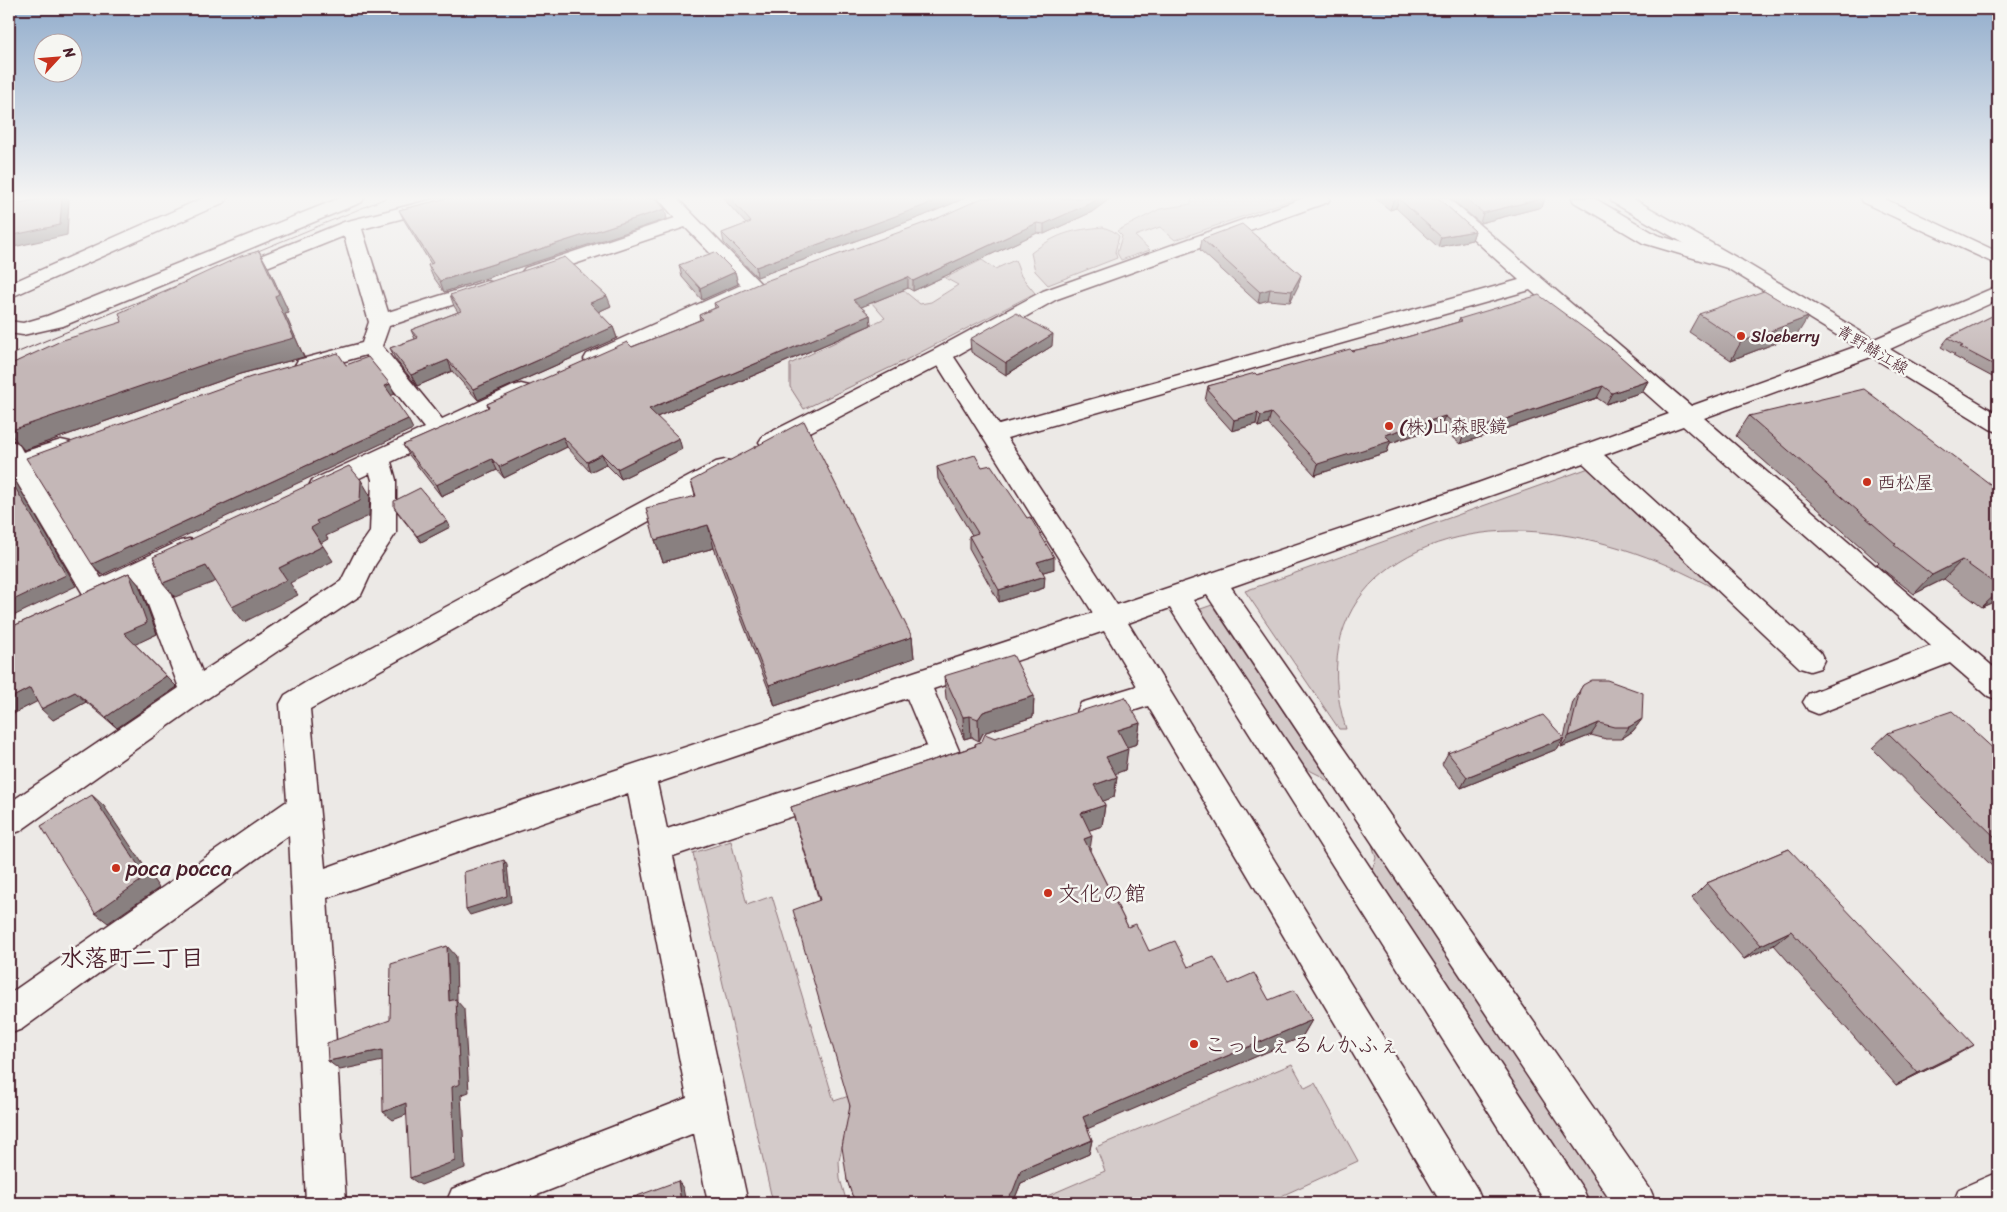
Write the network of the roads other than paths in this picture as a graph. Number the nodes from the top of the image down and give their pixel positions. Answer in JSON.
{"nodes":[{"id":1,"x":92,"y":255,"type":"edge"},
{"id":2,"x":217,"y":255,"type":"edge"},
{"id":3,"x":278,"y":255,"type":"edge"},
{"id":4,"x":360,"y":255,"type":"edge"},
{"id":5,"x":584,"y":255,"type":"edge"},
{"id":6,"x":728,"y":255,"type":"edge"},
{"id":7,"x":1155,"y":255,"type":"edge"},
{"id":8,"x":1503,"y":255,"type":"edge"},
{"id":9,"x":1702,"y":255,"type":"edge"},
{"id":10,"x":1718,"y":255,"type":"edge"},
{"id":11,"x":1734,"y":264,"type":"junction"},
{"id":12,"x":213,"y":282,"type":"edge"},
{"id":13,"x":1535,"y":282,"type":"junction"},
{"id":14,"x":9,"y":292,"type":"edge"},
{"id":15,"x":1998,"y":292,"type":"edge"},
{"id":16,"x":380,"y":322,"type":"junction"},
{"id":17,"x":9,"y":327,"type":"edge"},
{"id":18,"x":371,"y":347,"type":"junction"},
{"id":19,"x":1871,"y":349,"type":"junction"},
{"id":20,"x":942,"y":355,"type":"junction"},
{"id":21,"x":572,"y":369,"type":"edge"},
{"id":22,"x":286,"y":371,"type":"edge"},
{"id":23,"x":536,"y":385,"type":"edge"},
{"id":24,"x":1688,"y":416,"type":"junction"},
{"id":25,"x":1998,"y":424,"type":"edge"},
{"id":26,"x":438,"y":430,"type":"junction"},
{"id":27,"x":993,"y":434,"type":"junction"},
{"id":28,"x":82,"y":440,"type":"edge"},
{"id":29,"x":1587,"y":453,"type":"junction"},
{"id":30,"x":13,"y":456,"type":"edge"},
{"id":31,"x":378,"y":459,"type":"junction"},
{"id":32,"x":299,"y":497,"type":"edge"},
{"id":33,"x":210,"y":538,"type":"edge"},
{"id":34,"x":148,"y":568,"type":"junction"},
{"id":35,"x":1212,"y":583,"type":"junction"},
{"id":36,"x":96,"y":592,"type":"junction"},
{"id":37,"x":1176,"y":596,"type":"junction"},
{"id":38,"x":70,"y":604,"type":"edge"},
{"id":39,"x":1111,"y":618,"type":"junction"},
{"id":40,"x":1954,"y":649,"type":"junction"},
{"id":41,"x":1810,"y":660,"type":"dead end"},
{"id":42,"x":916,"y":684,"type":"junction"},
{"id":43,"x":1998,"y":688,"type":"edge"},
{"id":44,"x":195,"y":692,"type":"junction"},
{"id":45,"x":1155,"y":692,"type":"junction"},
{"id":46,"x":1818,"y":702,"type":"dead end"},
{"id":47,"x":1070,"y":719,"type":"edge"},
{"id":48,"x":640,"y":777,"type":"junction"},
{"id":49,"x":304,"y":807,"type":"junction"},
{"id":50,"x":9,"y":821,"type":"edge"},
{"id":51,"x":655,"y":847,"type":"junction"},
{"id":52,"x":310,"y":889,"type":"junction"},
{"id":53,"x":9,"y":1016,"type":"edge"},
{"id":54,"x":710,"y":1108,"type":"junction"},
{"id":55,"x":1998,"y":1192,"type":"edge"},
{"id":56,"x":326,"y":1203,"type":"edge"},
{"id":57,"x":466,"y":1203,"type":"edge"},
{"id":58,"x":728,"y":1203,"type":"edge"},
{"id":59,"x":1463,"y":1203,"type":"edge"},
{"id":60,"x":1569,"y":1203,"type":"edge"},
{"id":61,"x":1636,"y":1203,"type":"edge"},
{"id":62,"x":1973,"y":1203,"type":"edge"}],
"edges":[{"from":1,"to":14,"type":"street"},
{"from":2,"to":17,"type":"street"},
{"from":3,"to":12,"type":"street"},
{"from":4,"to":16,"type":"street"},
{"from":5,"to":16,"type":"street"},
{"from":6,"to":21,"type":"street"},
{"from":7,"to":20,"type":"street"},
{"from":8,"to":13,"type":"street"},
{"from":9,"to":11,"type":"street"},
{"from":10,"to":11,"type":"street","name":"青野鯖江線"},
{"from":11,"to":19,"type":"street","name":"青野鯖江線"},
{"from":13,"to":24,"type":"street"},
{"from":13,"to":27,"type":"street"},
{"from":15,"to":19,"type":"street"},
{"from":16,"to":18,"type":"street"},
{"from":18,"to":22,"type":"street"},
{"from":18,"to":26,"type":"street"},
{"from":19,"to":24,"type":"street"},
{"from":19,"to":25,"type":"street","name":"青野鯖江線"},
{"from":20,"to":27,"type":"street"},
{"from":20,"to":49,"type":"street"},
{"from":23,"to":26,"type":"street"},
{"from":24,"to":29,"type":"street"},
{"from":24,"to":40,"type":"street"},
{"from":26,"to":31,"type":"street"},
{"from":27,"to":39,"type":"street"},
{"from":28,"to":30,"type":"street"},
{"from":29,"to":35,"type":"street"},
{"from":29,"to":41,"type":"street"},
{"from":30,"to":36,"type":"street"},
{"from":31,"to":32,"type":"street"},
{"from":31,"to":44,"type":"street"},
{"from":33,"to":34,"type":"street"},
{"from":34,"to":36,"type":"street"},
{"from":34,"to":44,"type":"street"},
{"from":35,"to":37,"type":"street"},
{"from":35,"to":61,"type":"street"},
{"from":36,"to":38,"type":"street"},
{"from":37,"to":39,"type":"street"},
{"from":37,"to":60,"type":"street"},
{"from":39,"to":42,"type":"street"},
{"from":39,"to":45,"type":"street"},
{"from":40,"to":43,"type":"street"},
{"from":40,"to":46,"type":"street"},
{"from":42,"to":48,"type":"street"},
{"from":42,"to":51,"type":"street"},
{"from":44,"to":50,"type":"street"},
{"from":45,"to":47,"type":"street"},
{"from":45,"to":59,"type":"street"},
{"from":48,"to":51,"type":"street"},
{"from":48,"to":52,"type":"street"},
{"from":49,"to":52,"type":"street"},
{"from":49,"to":53,"type":"street"},
{"from":51,"to":54,"type":"street"},
{"from":52,"to":56,"type":"street"},
{"from":54,"to":57,"type":"street"},
{"from":54,"to":58,"type":"street"},
{"from":55,"to":62,"type":"street"}]}
